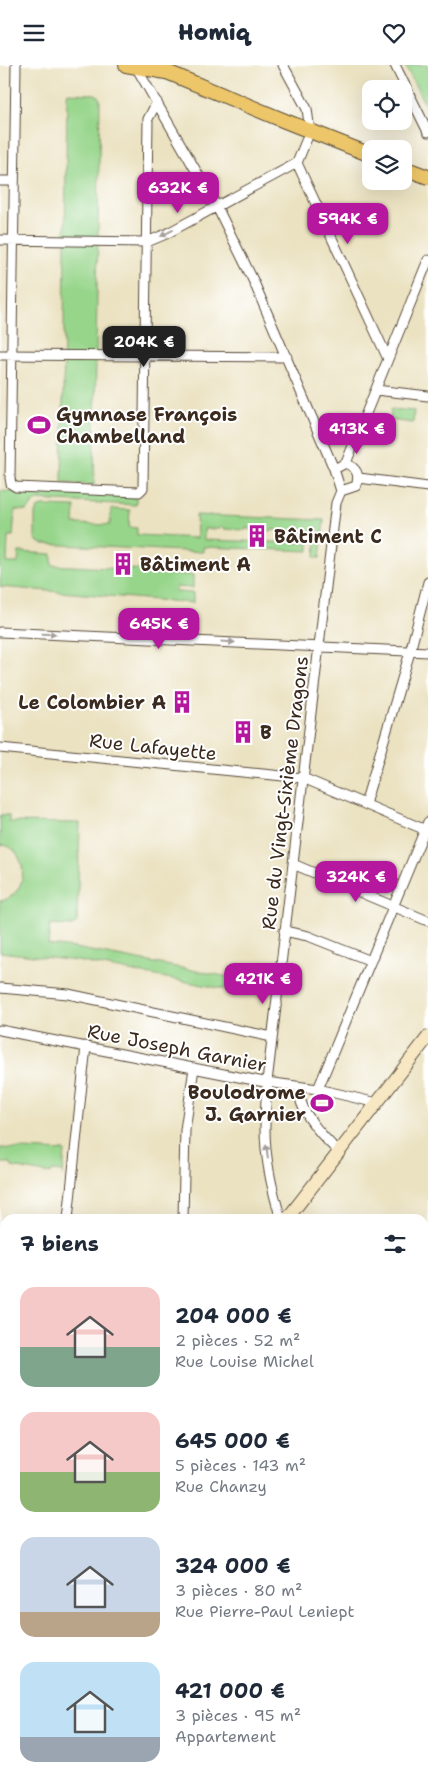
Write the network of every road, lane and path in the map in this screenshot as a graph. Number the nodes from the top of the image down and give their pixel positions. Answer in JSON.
{"nodes":[{"id":1,"x":16,"y":65,"type":"edge"},
{"id":2,"x":283,"y":65,"type":"edge"},
{"id":3,"x":394,"y":65,"type":"edge"},
{"id":4,"x":148,"y":67,"type":"edge"},
{"id":5,"x":157,"y":102,"type":"junction"},
{"id":6,"x":310,"y":131,"type":"junction"},
{"id":7,"x":428,"y":132,"type":"edge"},
{"id":8,"x":362,"y":151,"type":"edge"},
{"id":9,"x":297,"y":163,"type":"junction"},
{"id":10,"x":412,"y":171,"type":"edge"},
{"id":11,"x":428,"y":177,"type":"edge"},
{"id":12,"x":0,"y":181,"type":"edge"},
{"id":13,"x":14,"y":181,"type":"junction"},
{"id":14,"x":217,"y":207,"type":"junction"},
{"id":15,"x":0,"y":240,"type":"edge"},
{"id":16,"x":13,"y":240,"type":"junction"},
{"id":17,"x":147,"y":242,"type":"junction"},
{"id":18,"x":428,"y":260,"type":"edge"},
{"id":19,"x":0,"y":355,"type":"edge"},
{"id":20,"x":12,"y":355,"type":"junction"},
{"id":21,"x":145,"y":356,"type":"junction"},
{"id":22,"x":288,"y":357,"type":"junction"},
{"id":23,"x":388,"y":359,"type":"junction"},
{"id":24,"x":376,"y":390,"type":"junction"},
{"id":25,"x":428,"y":396,"type":"edge"},
{"id":26,"x":346,"y":463,"type":"junction"},
{"id":27,"x":334,"y":469,"type":"junction"},
{"id":28,"x":358,"y":478,"type":"junction"},
{"id":29,"x":428,"y":487,"type":"edge"},
{"id":30,"x":341,"y":491,"type":"junction"},
{"id":31,"x":428,"y":582,"type":"edge"},
{"id":32,"x":0,"y":632,"type":"edge"},
{"id":33,"x":319,"y":648,"type":"junction"},
{"id":34,"x":410,"y":651,"type":"junction"},
{"id":35,"x":428,"y":652,"type":"edge"},
{"id":36,"x":0,"y":748,"type":"edge"},
{"id":37,"x":303,"y":778,"type":"junction"},
{"id":38,"x":365,"y":804,"type":"junction"},
{"id":39,"x":427,"y":827,"type":"edge"},
{"id":40,"x":293,"y":864,"type":"junction"},
{"id":41,"x":392,"y":906,"type":"junction"},
{"id":42,"x":428,"y":921,"type":"edge"},
{"id":43,"x":284,"y":931,"type":"junction"},
{"id":44,"x":370,"y":961,"type":"junction"},
{"id":45,"x":0,"y":987,"type":"edge"},
{"id":46,"x":0,"y":1030,"type":"edge"},
{"id":47,"x":272,"y":1037,"type":"junction"},
{"id":48,"x":428,"y":1037,"type":"edge"},
{"id":49,"x":86,"y":1046,"type":"junction"},
{"id":50,"x":194,"y":1068,"type":"junction"},
{"id":51,"x":266,"y":1082,"type":"junction"},
{"id":52,"x":300,"y":1087,"type":"junction"},
{"id":53,"x":318,"y":1089,"type":"junction"},
{"id":54,"x":377,"y":1103,"type":"junction"},
{"id":55,"x":339,"y":1152,"type":"junction"},
{"id":56,"x":69,"y":1214,"type":"edge"},
{"id":57,"x":183,"y":1214,"type":"edge"},
{"id":58,"x":280,"y":1214,"type":"edge"},
{"id":59,"x":291,"y":1214,"type":"edge"}],
"edges":[{"from":1,"to":13,"type":"street"},
{"from":2,"to":6,"type":"street"},
{"from":3,"to":7,"type":"street"},
{"from":4,"to":5,"type":"street"},
{"from":4,"to":6,"type":"main road"},
{"from":5,"to":14,"type":"street"},
{"from":5,"to":17,"type":"street"},
{"from":6,"to":8,"type":"main road"},
{"from":6,"to":9,"type":"street"},
{"from":9,"to":14,"type":"street"},
{"from":9,"to":23,"type":"street"},
{"from":10,"to":11,"type":"main road"},
{"from":12,"to":13,"type":"street"},
{"from":13,"to":16,"type":"street"},
{"from":14,"to":17,"type":"street","one_way":true},
{"from":14,"to":22,"type":"street"},
{"from":15,"to":16,"type":"street"},
{"from":16,"to":17,"type":"street"},
{"from":16,"to":20,"type":"street"},
{"from":17,"to":21,"type":"street"},
{"from":18,"to":23,"type":"street"},
{"from":19,"to":20,"type":"street"},
{"from":20,"to":21,"type":"street"},
{"from":20,"to":21,"type":"street"},
{"from":21,"to":22,"type":"street"},
{"from":22,"to":27,"type":"street"},
{"from":23,"to":24,"type":"street"},
{"from":24,"to":25,"type":"street"},
{"from":24,"to":26,"type":"street"},
{"from":26,"to":27,"type":"street"},
{"from":26,"to":28,"type":"street"},
{"from":27,"to":30,"type":"street"},
{"from":28,"to":29,"type":"street"},
{"from":28,"to":30,"type":"street"},
{"from":30,"to":33,"type":"street","name":"Rue du Vingt-Sixième Dragons"},
{"from":31,"to":34,"type":"street"},
{"from":32,"to":33,"type":"street","one_way":true},
{"from":33,"to":34,"type":"street"},
{"from":33,"to":37,"type":"street","name":"Rue du Vingt-Sixième Dragons"},
{"from":34,"to":35,"type":"street"},
{"from":34,"to":38,"type":"street"},
{"from":36,"to":37,"type":"street","name":"Rue Lafayette"},
{"from":37,"to":38,"type":"street","name":"Rue Lafayette"},
{"from":37,"to":40,"type":"street","name":"Rue du Vingt-Sixième Dragons"},
{"from":38,"to":39,"type":"street","name":"Rue Lafayette"},
{"from":39,"to":41,"type":"street"},
{"from":40,"to":41,"type":"street"},
{"from":40,"to":43,"type":"street","name":"Rue du Vingt-Sixième Dragons"},
{"from":41,"to":42,"type":"street"},
{"from":41,"to":44,"type":"street"},
{"from":43,"to":44,"type":"street"},
{"from":43,"to":47,"type":"street","name":"Rue du Vingt-Sixième Dragons"},
{"from":44,"to":53,"type":"street"},
{"from":45,"to":47,"type":"street"},
{"from":46,"to":49,"type":"street","name":"Rue Joseph Garnier"},
{"from":47,"to":51,"type":"street","name":"Rue du Vingt-Sixième Dragons"},
{"from":48,"to":54,"type":"main road"},
{"from":49,"to":50,"type":"street","name":"Rue Joseph Garnier"},
{"from":49,"to":56,"type":"street"},
{"from":50,"to":51,"type":"street","name":"Rue Joseph Garnier"},
{"from":50,"to":57,"type":"street"},
{"from":51,"to":52,"type":"street","name":"Rue Joseph Garnier"},
{"from":58,"to":51,"type":"street","name":"Rue du Vingt-Sixième Dragons","one_way":true},
{"from":52,"to":53,"type":"street","name":"Rue Joseph Garnier"},
{"from":52,"to":55,"type":"street"},
{"from":53,"to":54,"type":"street","name":"Rue Joseph Garnier"},
{"from":54,"to":55,"type":"main road"},
{"from":55,"to":59,"type":"main road"}]}
